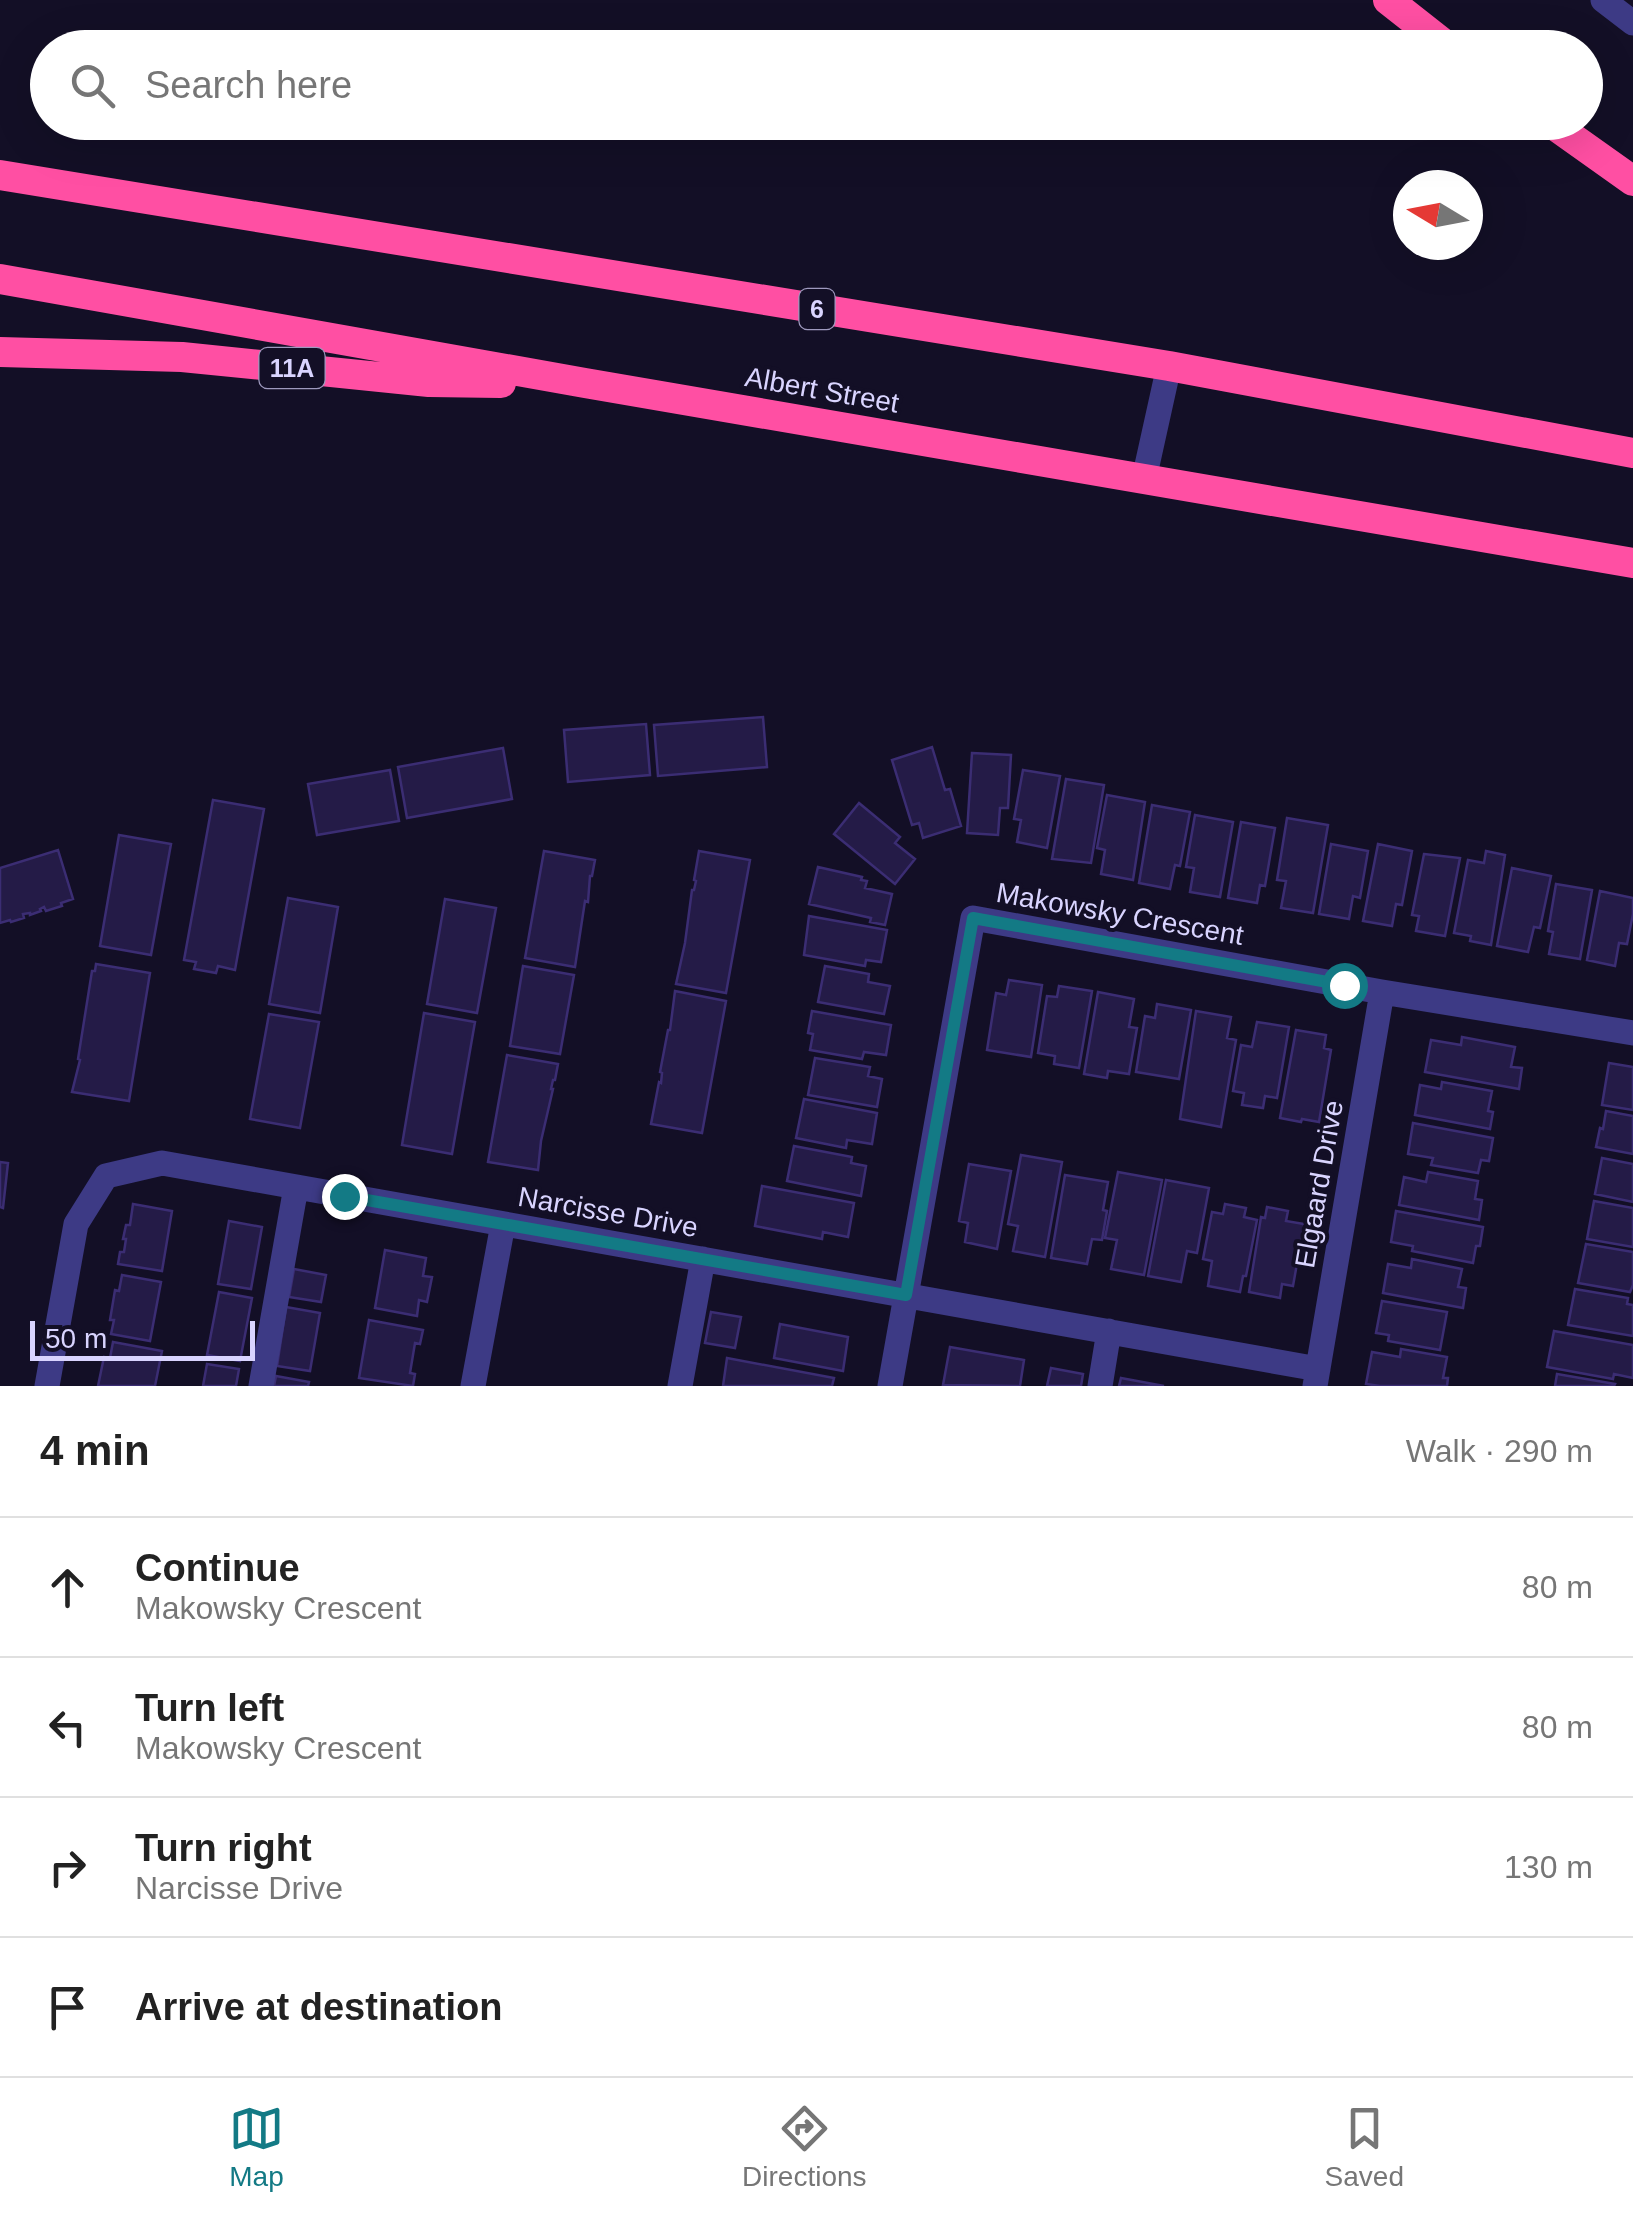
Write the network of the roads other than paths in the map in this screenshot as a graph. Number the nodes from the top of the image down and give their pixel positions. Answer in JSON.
{"nodes":[{"id":1,"x":1388,"y":0,"type":"edge"},
{"id":2,"x":1602,"y":0,"type":"edge"},
{"id":3,"x":1633,"y":23,"type":"edge"},
{"id":4,"x":1426,"y":30,"type":"edge"},
{"id":5,"x":1576,"y":140,"type":"edge"},
{"id":6,"x":0,"y":174,"type":"edge"},
{"id":7,"x":1633,"y":180,"type":"edge"},
{"id":8,"x":0,"y":278,"type":"edge"},
{"id":9,"x":0,"y":352,"type":"edge"},
{"id":10,"x":1169,"y":366,"type":"junction"},
{"id":11,"x":585,"y":383,"type":"junction"},
{"id":12,"x":1633,"y":453,"type":"edge"},
{"id":13,"x":1144,"y":479,"type":"junction"},
{"id":14,"x":1633,"y":564,"type":"edge"},
{"id":15,"x":1382,"y":992,"type":"junction"},
{"id":16,"x":1633,"y":1033,"type":"edge"},
{"id":17,"x":296,"y":1187,"type":"junction"},
{"id":18,"x":503,"y":1224,"type":"junction"},
{"id":19,"x":703,"y":1259,"type":"junction"},
{"id":20,"x":906,"y":1295,"type":"junction"},
{"id":21,"x":1109,"y":1332,"type":"junction"},
{"id":22,"x":1317,"y":1377,"type":"edge"},
{"id":23,"x":47,"y":1386,"type":"edge"},
{"id":24,"x":261,"y":1386,"type":"edge"},
{"id":25,"x":473,"y":1386,"type":"edge"},
{"id":26,"x":680,"y":1386,"type":"edge"},
{"id":27,"x":890,"y":1386,"type":"edge"},
{"id":28,"x":1100,"y":1386,"type":"edge"}],
"edges":[{"from":1,"to":4,"type":"highway"},
{"from":2,"to":3,"type":"street"},
{"from":5,"to":7,"type":"highway"},
{"from":6,"to":10,"type":"highway","number":"6"},
{"from":8,"to":11,"type":"highway","name":"Albert Street"},
{"from":9,"to":11,"type":"highway","number":"11A"},
{"from":10,"to":12,"type":"highway","number":"6"},
{"from":10,"to":13,"type":"street"},
{"from":11,"to":13,"type":"highway","name":"Albert Street"},
{"from":13,"to":14,"type":"highway","name":"Albert Street"},
{"from":15,"to":16,"type":"street","name":"Makowsky Crescent"},
{"from":15,"to":20,"type":"street","name":"Makowsky Crescent"},
{"from":15,"to":22,"type":"street","name":"Elgaard Drive"},
{"from":17,"to":18,"type":"street","name":"Narcisse Drive"},
{"from":17,"to":23,"type":"street","name":"Narcisse Drive"},
{"from":17,"to":24,"type":"street"},
{"from":18,"to":19,"type":"street","name":"Narcisse Drive"},
{"from":18,"to":25,"type":"street"},
{"from":19,"to":20,"type":"street","name":"Narcisse Drive"},
{"from":19,"to":26,"type":"street"},
{"from":20,"to":21,"type":"street","name":"Narcisse Drive"},
{"from":20,"to":27,"type":"street"},
{"from":21,"to":22,"type":"street","name":"Narcisse Drive"},
{"from":21,"to":28,"type":"street"}]}
